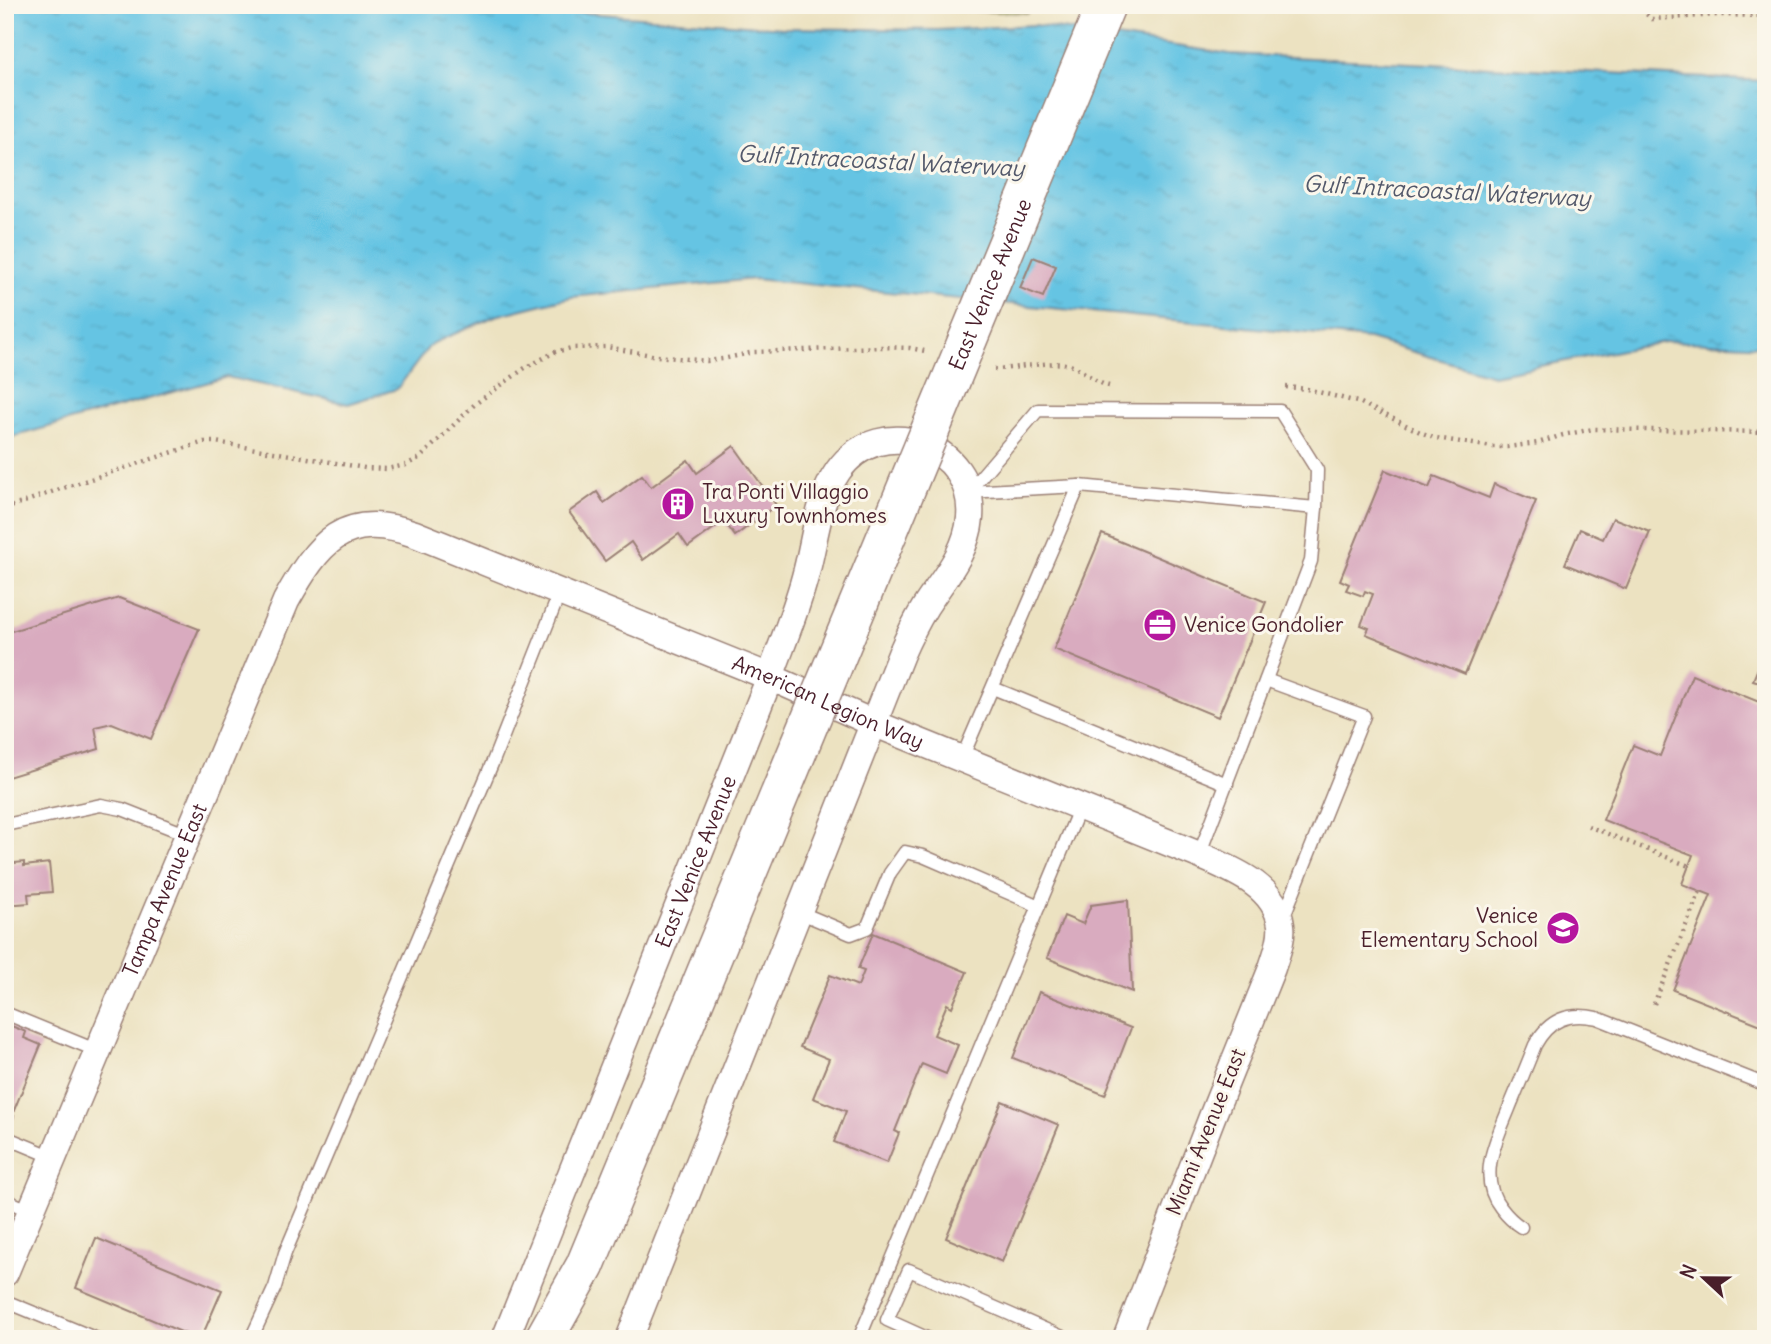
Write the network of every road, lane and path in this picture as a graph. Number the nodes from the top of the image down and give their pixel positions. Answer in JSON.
{"nodes":[{"id":1,"x":1106,"y":5,"type":"edge"},
{"id":2,"x":1636,"y":5,"type":"edge"},
{"id":3,"x":1766,"y":16,"type":"edge"},
{"id":4,"x":928,"y":352,"type":"dead end"},
{"id":5,"x":984,"y":368,"type":"dead end"},
{"id":6,"x":1113,"y":387,"type":"dead end"},
{"id":7,"x":1286,"y":387,"type":"dead end"},
{"id":8,"x":1766,"y":432,"type":"edge"},
{"id":9,"x":1079,"y":486,"type":"junction"},
{"id":10,"x":968,"y":492,"type":"junction"},
{"id":11,"x":1317,"y":508,"type":"junction"},
{"id":12,"x":5,"y":509,"type":"edge"},
{"id":13,"x":352,"y":528,"type":"joint"},
{"id":14,"x":560,"y":592,"type":"junction"},
{"id":15,"x":770,"y":677,"type":"junction"},
{"id":16,"x":1266,"y":680,"type":"junction"},
{"id":17,"x":993,"y":688,"type":"junction"},
{"id":18,"x":873,"y":723,"type":"junction"},
{"id":19,"x":962,"y":758,"type":"junction"},
{"id":20,"x":1227,"y":784,"type":"junction"},
{"id":21,"x":1080,"y":807,"type":"junction"},
{"id":22,"x":5,"y":825,"type":"edge"},
{"id":23,"x":1588,"y":826,"type":"dead end"},
{"id":24,"x":188,"y":835,"type":"junction"},
{"id":25,"x":1199,"y":855,"type":"junction"},
{"id":26,"x":1689,"y":866,"type":"dead end"},
{"id":27,"x":1699,"y":891,"type":"dead end"},
{"id":28,"x":1039,"y":906,"type":"junction"},
{"id":29,"x":799,"y":912,"type":"junction"},
{"id":30,"x":1281,"y":923,"type":"junction"},
{"id":31,"x":1654,"y":1004,"type":"dead end"},
{"id":32,"x":5,"y":1013,"type":"edge"},
{"id":33,"x":98,"y":1051,"type":"junction"},
{"id":34,"x":1766,"y":1085,"type":"edge"},
{"id":35,"x":5,"y":1137,"type":"edge"},
{"id":36,"x":53,"y":1157,"type":"junction"},
{"id":37,"x":5,"y":1200,"type":"edge"},
{"id":38,"x":31,"y":1211,"type":"junction"},
{"id":39,"x":1521,"y":1227,"type":"dead end"},
{"id":40,"x":585,"y":1266,"type":"junction"},
{"id":41,"x":5,"y":1273,"type":"edge"},
{"id":42,"x":5,"y":1301,"type":"edge"},
{"id":43,"x":97,"y":1339,"type":"edge"},
{"id":44,"x":250,"y":1339,"type":"edge"},
{"id":45,"x":505,"y":1339,"type":"edge"},
{"id":46,"x":544,"y":1339,"type":"edge"},
{"id":47,"x":566,"y":1339,"type":"edge"},
{"id":48,"x":629,"y":1339,"type":"edge"},
{"id":49,"x":859,"y":1339,"type":"edge"},
{"id":50,"x":929,"y":1339,"type":"edge"},
{"id":51,"x":1067,"y":1339,"type":"edge"},
{"id":52,"x":1126,"y":1339,"type":"edge"}],
"edges":[{"from":1,"to":40,"type":"main road","name":"East Venice Avenue","bridge":true},
{"from":2,"to":3,"type":"path"},
{"from":4,"to":12,"type":"path"},
{"from":5,"to":6,"type":"path"},
{"from":7,"to":8,"type":"path"},
{"from":9,"to":10,"type":"lane"},
{"from":9,"to":11,"type":"lane"},
{"from":9,"to":17,"type":"lane"},
{"from":10,"to":11,"type":"lane"},
{"from":10,"to":15,"type":"street","name":"East Venice Avenue"},
{"from":10,"to":18,"type":"street"},
{"from":11,"to":16,"type":"lane"},
{"from":13,"to":14,"type":"street","name":"American Legion Way"},
{"from":13,"to":24,"type":"street","name":"Tampa Avenue East"},
{"from":14,"to":15,"type":"street","name":"American Legion Way"},
{"from":14,"to":44,"type":"lane"},
{"from":15,"to":18,"type":"street","name":"American Legion Way"},
{"from":15,"to":45,"type":"street","name":"East Venice Avenue"},
{"from":16,"to":20,"type":"lane"},
{"from":16,"to":30,"type":"lane"},
{"from":17,"to":19,"type":"lane"},
{"from":17,"to":20,"type":"lane"},
{"from":18,"to":19,"type":"street","name":"American Legion Way"},
{"from":18,"to":29,"type":"street"},
{"from":19,"to":21,"type":"street","name":"American Legion Way"},
{"from":20,"to":25,"type":"lane"},
{"from":21,"to":25,"type":"street","name":"American Legion Way"},
{"from":21,"to":28,"type":"lane"},
{"from":22,"to":24,"type":"lane"},
{"from":23,"to":26,"type":"path"},
{"from":24,"to":33,"type":"street","name":"Tampa Avenue East"},
{"from":25,"to":30,"type":"street","name":"American Legion Way"},
{"from":27,"to":31,"type":"path"},
{"from":28,"to":29,"type":"lane"},
{"from":28,"to":49,"type":"lane"},
{"from":29,"to":48,"type":"street"},
{"from":30,"to":52,"type":"street","name":"Miami Avenue East"},
{"from":32,"to":33,"type":"lane"},
{"from":33,"to":36,"type":"street","name":"Tampa Avenue East"},
{"from":34,"to":39,"type":"lane"},
{"from":35,"to":36,"type":"lane"},
{"from":36,"to":38,"type":"street","name":"Tampa Avenue East"},
{"from":37,"to":38,"type":"lane"},
{"from":38,"to":41,"type":"street","name":"Tampa Avenue East"},
{"from":40,"to":46,"type":"main road","name":"East Venice Avenue"},
{"from":40,"to":47,"type":"main road","name":"East Venice Avenue"},
{"from":42,"to":43,"type":"lane"},
{"from":50,"to":51,"type":"lane"}]}
